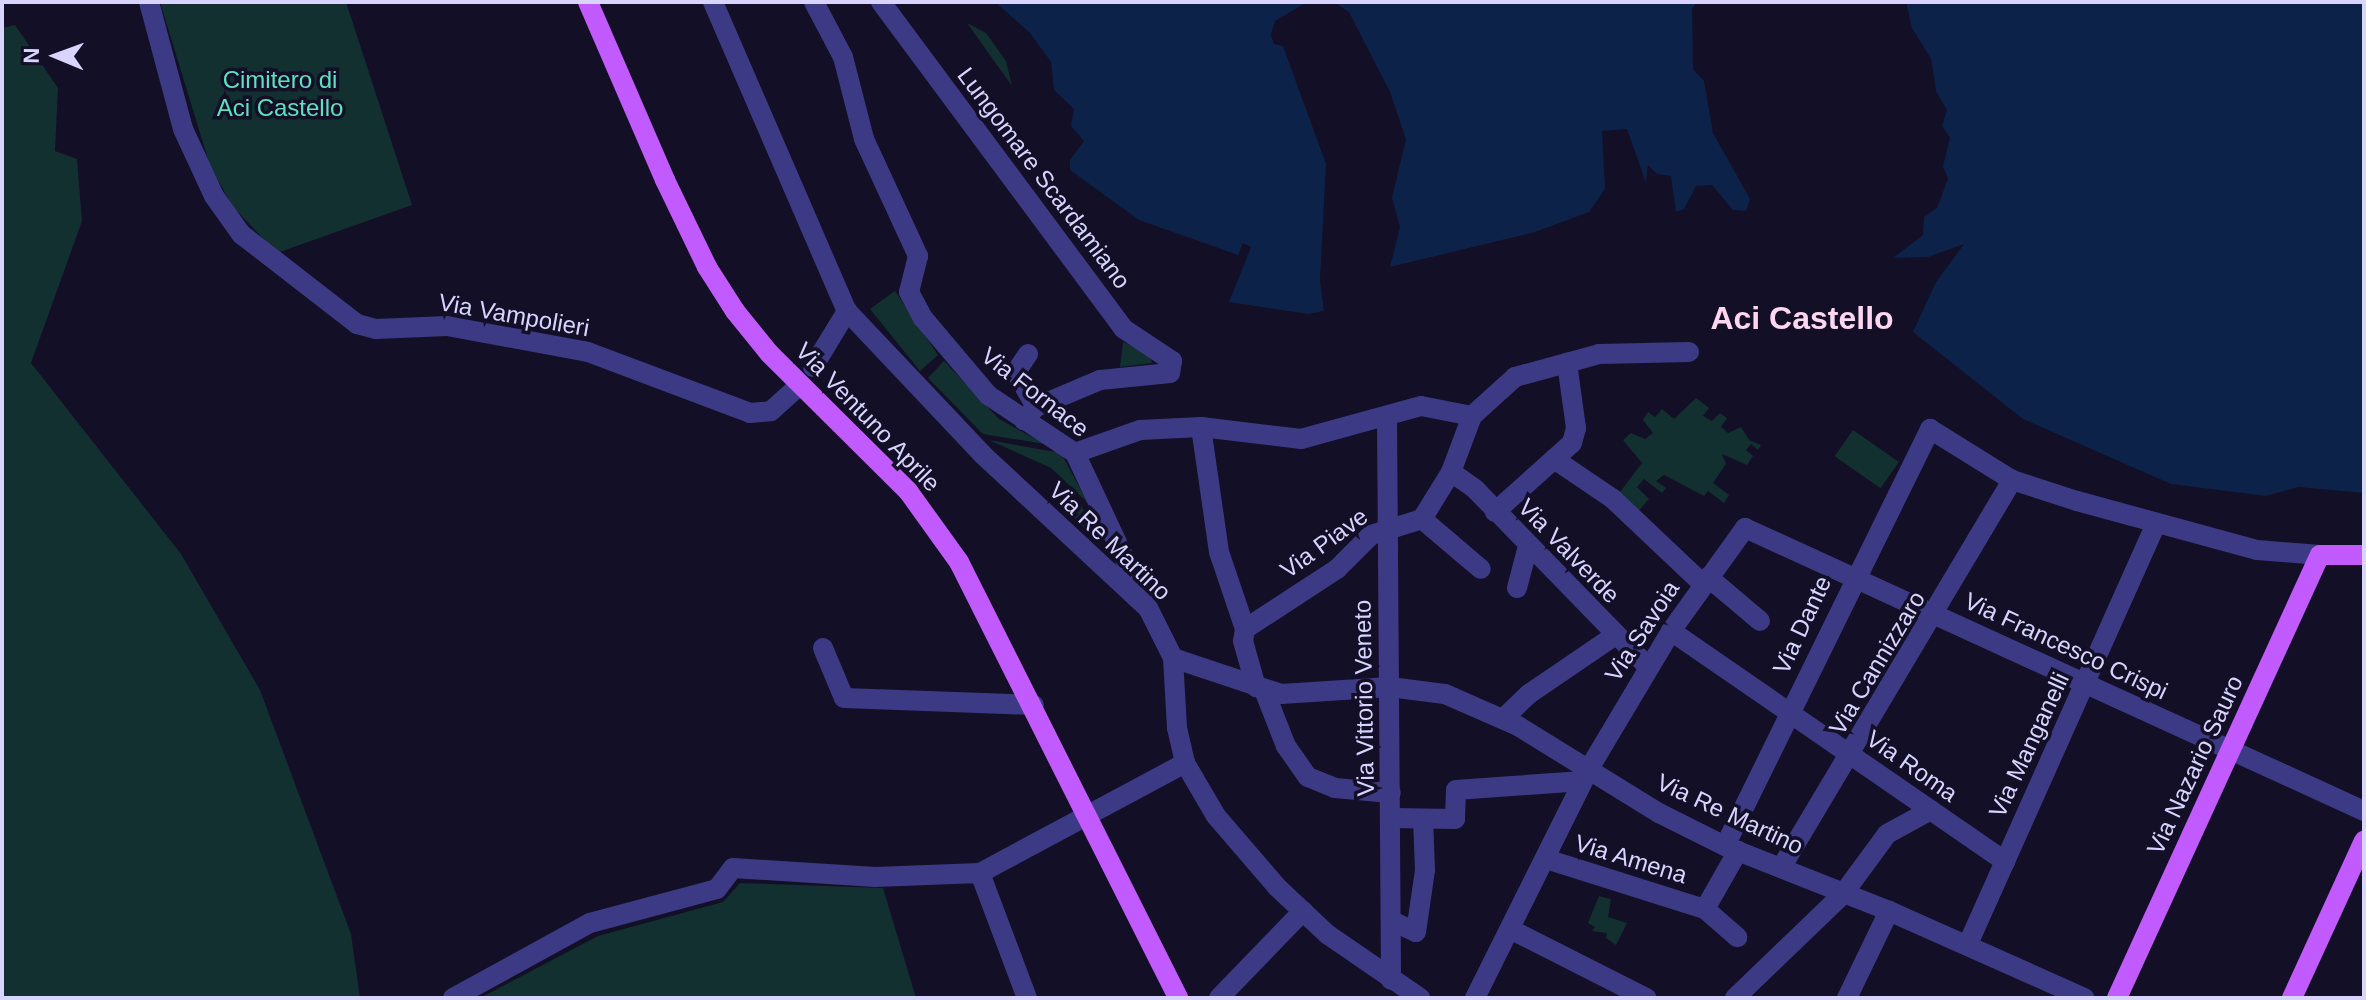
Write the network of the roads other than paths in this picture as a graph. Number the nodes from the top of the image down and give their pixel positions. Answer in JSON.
{"nodes":[{"id":1,"x":149,"y":2,"type":"edge"},
{"id":2,"x":588,"y":2,"type":"edge"},
{"id":3,"x":713,"y":2,"type":"edge"},
{"id":4,"x":814,"y":2,"type":"edge"},
{"id":5,"x":881,"y":2,"type":"edge"},
{"id":6,"x":847,"y":311,"type":"junction"},
{"id":7,"x":1689,"y":352,"type":"dead end"},
{"id":8,"x":1028,"y":354,"type":"dead end"},
{"id":9,"x":1567,"y":363,"type":"junction"},
{"id":10,"x":813,"y":367,"type":"dead end"},
{"id":11,"x":800,"y":385,"type":"junction"},
{"id":12,"x":1030,"y":414,"type":"junction"},
{"id":13,"x":1387,"y":416,"type":"junction"},
{"id":14,"x":1472,"y":416,"type":"junction"},
{"id":15,"x":1201,"y":427,"type":"junction"},
{"id":16,"x":1075,"y":453,"type":"junction"},
{"id":17,"x":1554,"y":459,"type":"junction"},
{"id":18,"x":1451,"y":472,"type":"junction"},
{"id":19,"x":2012,"y":480,"type":"junction"},
{"id":20,"x":1495,"y":512,"type":"junction"},
{"id":21,"x":1422,"y":519,"type":"junction"},
{"id":22,"x":2156,"y":523,"type":"junction"},
{"id":23,"x":1388,"y":528,"type":"junction"},
{"id":24,"x":1745,"y":528,"type":"joint"},
{"id":25,"x":1528,"y":546,"type":"junction"},
{"id":26,"x":2320,"y":555,"type":"junction"},
{"id":27,"x":2364,"y":555,"type":"edge"},
{"id":28,"x":1481,"y":569,"type":"dead end"},
{"id":29,"x":1854,"y":577,"type":"junction"},
{"id":30,"x":1706,"y":581,"type":"junction"},
{"id":31,"x":1517,"y":588,"type":"dead end"},
{"id":32,"x":1148,"y":608,"type":"junction"},
{"id":33,"x":1936,"y":615,"type":"junction"},
{"id":34,"x":1760,"y":621,"type":"dead end"},
{"id":35,"x":1245,"y":629,"type":"junction"},
{"id":36,"x":1671,"y":631,"type":"junction"},
{"id":37,"x":1614,"y":636,"type":"junction"},
{"id":38,"x":823,"y":648,"type":"dead end"},
{"id":39,"x":1173,"y":658,"type":"junction"},
{"id":40,"x":1648,"y":667,"type":"junction"},
{"id":41,"x":2085,"y":685,"type":"junction"},
{"id":42,"x":1390,"y":687,"type":"junction"},
{"id":43,"x":1260,"y":688,"type":"junction"},
{"id":44,"x":1034,"y":705,"type":"junction"},
{"id":45,"x":1790,"y":713,"type":"junction"},
{"id":46,"x":1504,"y":718,"type":"junction"},
{"id":47,"x":2231,"y":749,"type":"junction"},
{"id":48,"x":1852,"y":756,"type":"junction"},
{"id":49,"x":1185,"y":763,"type":"junction"},
{"id":50,"x":1586,"y":774,"type":"junction"},
{"id":51,"x":1391,"y":793,"type":"junction"},
{"id":52,"x":1931,"y":810,"type":"junction"},
{"id":53,"x":2364,"y":811,"type":"edge"},
{"id":54,"x":1086,"y":815,"type":"junction"},
{"id":55,"x":1391,"y":818,"type":"junction"},
{"id":56,"x":1423,"y":819,"type":"junction"},
{"id":57,"x":2364,"y":841,"type":"edge"},
{"id":58,"x":1731,"y":849,"type":"junction"},
{"id":59,"x":1546,"y":859,"type":"junction"},
{"id":60,"x":2005,"y":861,"type":"junction"},
{"id":61,"x":1781,"y":868,"type":"junction"},
{"id":62,"x":980,"y":873,"type":"junction"},
{"id":63,"x":1843,"y":894,"type":"junction"},
{"id":64,"x":1705,"y":909,"type":"junction"},
{"id":65,"x":1303,"y":911,"type":"junction"},
{"id":66,"x":1889,"y":911,"type":"junction"},
{"id":67,"x":1392,"y":921,"type":"junction"},
{"id":68,"x":1510,"y":929,"type":"junction"},
{"id":69,"x":1737,"y":937,"type":"dead end"},
{"id":70,"x":1968,"y":944,"type":"junction"},
{"id":71,"x":1391,"y":980,"type":"junction"},
{"id":72,"x":453,"y":998,"type":"edge"},
{"id":73,"x":1027,"y":998,"type":"edge"},
{"id":74,"x":1178,"y":998,"type":"edge"},
{"id":75,"x":1219,"y":998,"type":"edge"},
{"id":76,"x":1420,"y":998,"type":"edge"},
{"id":77,"x":1475,"y":998,"type":"edge"},
{"id":78,"x":1646,"y":998,"type":"edge"},
{"id":79,"x":1735,"y":998,"type":"edge"},
{"id":80,"x":1847,"y":998,"type":"edge"},
{"id":81,"x":2084,"y":998,"type":"edge"},
{"id":82,"x":2117,"y":998,"type":"edge"},
{"id":83,"x":2292,"y":998,"type":"edge"}],
"edges":[{"from":1,"to":11,"type":"street","name":"Via Vampolieri"},
{"from":2,"to":11,"type":"main road","name":"Via Ventuno Aprile"},
{"from":3,"to":6,"type":"street","name":"Via Re Martino"},
{"from":4,"to":12,"type":"street","name":"Via Fornace"},
{"from":5,"to":12,"type":"street","name":"Lungomare Scardamiano"},
{"from":6,"to":10,"type":"street"},
{"from":6,"to":32,"type":"street","name":"Via Re Martino"},
{"from":7,"to":9,"type":"street"},
{"from":8,"to":12,"type":"street"},
{"from":9,"to":14,"type":"street"},
{"from":9,"to":17,"type":"street"},
{"from":11,"to":44,"type":"main road","name":"Via Ventuno Aprile"},
{"from":12,"to":16,"type":"street","name":"Via Fornace"},
{"from":13,"to":14,"type":"street"},
{"from":13,"to":15,"type":"street"},
{"from":13,"to":23,"type":"street","name":"Via Vittorio Veneto"},
{"from":14,"to":18,"type":"street"},
{"from":15,"to":16,"type":"street"},
{"from":15,"to":35,"type":"street"},
{"from":16,"to":32,"type":"street","name":"Via Fornace"},
{"from":17,"to":20,"type":"street"},
{"from":17,"to":30,"type":"street"},
{"from":18,"to":20,"type":"street","name":"Via Valverde"},
{"from":18,"to":21,"type":"street"},
{"from":19,"to":22,"type":"street"},
{"from":19,"to":29,"type":"street","name":"Via Dante"},
{"from":19,"to":33,"type":"street","name":"Via Cannizzaro"},
{"from":20,"to":25,"type":"street","name":"Via Valverde"},
{"from":21,"to":23,"type":"street","name":"Via Piave"},
{"from":21,"to":28,"type":"street"},
{"from":22,"to":26,"type":"street"},
{"from":22,"to":41,"type":"street","name":"Via Manganelli"},
{"from":23,"to":35,"type":"street","name":"Via Piave"},
{"from":23,"to":42,"type":"street","name":"Via Vittorio Veneto"},
{"from":24,"to":29,"type":"street","name":"Via Francesco Crispi"},
{"from":24,"to":30,"type":"street","name":"Via Savoia"},
{"from":25,"to":31,"type":"street"},
{"from":25,"to":37,"type":"street","name":"Via Valverde"},
{"from":26,"to":27,"type":"main road"},
{"from":26,"to":47,"type":"main road","name":"Via Nazario Sauro"},
{"from":29,"to":33,"type":"street","name":"Via Francesco Crispi"},
{"from":29,"to":45,"type":"street","name":"Via Dante"},
{"from":30,"to":34,"type":"street"},
{"from":30,"to":36,"type":"street","name":"Via Savoia"},
{"from":32,"to":39,"type":"street","name":"Via Re Martino"},
{"from":33,"to":41,"type":"street","name":"Via Francesco Crispi"},
{"from":33,"to":48,"type":"street","name":"Via Cannizzaro"},
{"from":35,"to":43,"type":"street"},
{"from":36,"to":40,"type":"street","name":"Via Savoia"},
{"from":36,"to":45,"type":"street","name":"Via Roma"},
{"from":37,"to":40,"type":"street","name":"Via Valverde"},
{"from":37,"to":46,"type":"street"},
{"from":38,"to":44,"type":"street"},
{"from":39,"to":43,"type":"street","name":"Via Re Martino"},
{"from":39,"to":49,"type":"street"},
{"from":40,"to":50,"type":"street","name":"Via Savoia"},
{"from":41,"to":47,"type":"street","name":"Via Francesco Crispi"},
{"from":41,"to":60,"type":"street","name":"Via Manganelli"},
{"from":42,"to":43,"type":"street","name":"Via Re Martino"},
{"from":42,"to":46,"type":"street","name":"Via Re Martino"},
{"from":42,"to":51,"type":"street","name":"Via Vittorio Veneto"},
{"from":43,"to":51,"type":"street"},
{"from":44,"to":54,"type":"main road","name":"Via Ventuno Aprile"},
{"from":45,"to":48,"type":"street","name":"Via Roma"},
{"from":45,"to":58,"type":"street","name":"Via Dante"},
{"from":46,"to":50,"type":"street","name":"Via Re Martino"},
{"from":47,"to":53,"type":"street","name":"Via Francesco Crispi"},
{"from":47,"to":82,"type":"main road","name":"Via Nazario Sauro"},
{"from":48,"to":52,"type":"street","name":"Via Roma"},
{"from":48,"to":61,"type":"street","name":"Via Cannizzaro"},
{"from":49,"to":54,"type":"street"},
{"from":49,"to":65,"type":"street"},
{"from":50,"to":56,"type":"street"},
{"from":50,"to":58,"type":"street","name":"Via Re Martino"},
{"from":50,"to":59,"type":"street","name":"Via Savoia"},
{"from":51,"to":55,"type":"street","name":"Via Vittorio Veneto"},
{"from":52,"to":60,"type":"street","name":"Via Roma"},
{"from":52,"to":63,"type":"street"},
{"from":54,"to":62,"type":"street"},
{"from":54,"to":74,"type":"main road","name":"Via Ventuno Aprile"},
{"from":55,"to":56,"type":"street"},
{"from":55,"to":67,"type":"street","name":"Via Vittorio Veneto"},
{"from":56,"to":67,"type":"street"},
{"from":57,"to":83,"type":"main road"},
{"from":58,"to":61,"type":"street","name":"Via Re Martino"},
{"from":58,"to":64,"type":"street","name":"Via Dante"},
{"from":59,"to":64,"type":"street","name":"Via Amena"},
{"from":59,"to":68,"type":"street","name":"Via Savoia"},
{"from":60,"to":70,"type":"street","name":"Via Manganelli"},
{"from":61,"to":63,"type":"street","name":"Via Re Martino"},
{"from":62,"to":72,"type":"street"},
{"from":62,"to":73,"type":"street"},
{"from":63,"to":66,"type":"street","name":"Via Re Martino"},
{"from":63,"to":79,"type":"street"},
{"from":64,"to":69,"type":"street","name":"Via Amena"},
{"from":65,"to":71,"type":"street"},
{"from":65,"to":75,"type":"street"},
{"from":66,"to":70,"type":"street","name":"Via Re Martino"},
{"from":66,"to":80,"type":"street"},
{"from":67,"to":71,"type":"street","name":"Via Vittorio Veneto"},
{"from":68,"to":77,"type":"street","name":"Via Savoia"},
{"from":68,"to":78,"type":"street"},
{"from":70,"to":81,"type":"street","name":"Via Re Martino"},
{"from":71,"to":76,"type":"street"}]}
